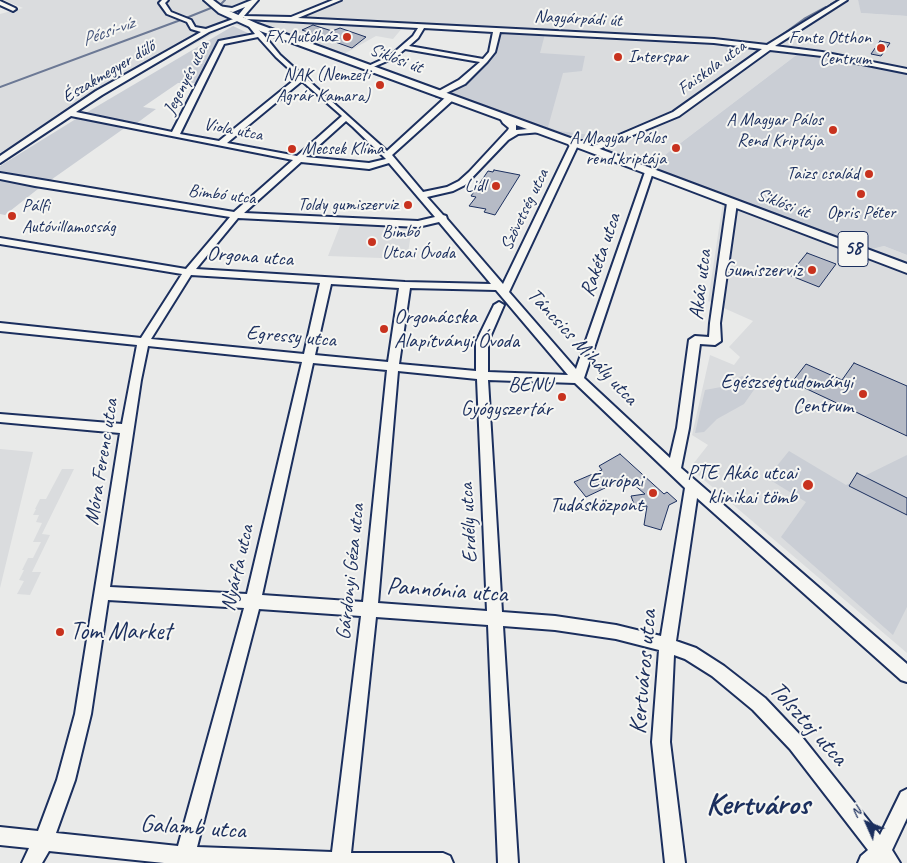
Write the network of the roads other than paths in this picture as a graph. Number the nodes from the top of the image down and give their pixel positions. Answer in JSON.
{"nodes":[{"id":1,"x":165,"y":0,"type":"edge"},
{"id":2,"x":255,"y":0,"type":"edge"},
{"id":3,"x":338,"y":0,"type":"edge"},
{"id":4,"x":844,"y":0,"type":"edge"},
{"id":5,"x":0,"y":3,"type":"edge"},
{"id":6,"x":213,"y":4,"type":"edge"},
{"id":7,"x":0,"y":12,"type":"edge"},
{"id":8,"x":289,"y":19,"type":"junction"},
{"id":9,"x":245,"y":20,"type":"junction"},
{"id":10,"x":422,"y":26,"type":"junction"},
{"id":11,"x":497,"y":30,"type":"junction"},
{"id":12,"x":207,"y":31,"type":"junction"},
{"id":13,"x":261,"y":35,"type":"junction"},
{"id":14,"x":281,"y":35,"type":"junction"},
{"id":15,"x":271,"y":47,"type":"junction"},
{"id":16,"x":404,"y":47,"type":"junction"},
{"id":17,"x":769,"y":47,"type":"junction"},
{"id":18,"x":485,"y":61,"type":"junction"},
{"id":19,"x":369,"y":67,"type":"junction"},
{"id":20,"x":907,"y":71,"type":"edge"},
{"id":21,"x":302,"y":77,"type":"junction"},
{"id":22,"x":445,"y":96,"type":"junction"},
{"id":23,"x":69,"y":113,"type":"junction"},
{"id":24,"x":346,"y":116,"type":"junction"},
{"id":25,"x":504,"y":118,"type":"junction"},
{"id":26,"x":356,"y":125,"type":"junction"},
{"id":27,"x":332,"y":130,"type":"junction"},
{"id":28,"x":538,"y":130,"type":"junction"},
{"id":29,"x":175,"y":135,"type":"junction"},
{"id":30,"x":502,"y":141,"type":"junction"},
{"id":31,"x":611,"y":142,"type":"junction"},
{"id":32,"x":575,"y":143,"type":"junction"},
{"id":33,"x":221,"y":144,"type":"junction"},
{"id":34,"x":592,"y":150,"type":"junction"},
{"id":35,"x":299,"y":158,"type":"junction"},
{"id":36,"x":389,"y":158,"type":"junction"},
{"id":37,"x":0,"y":160,"type":"edge"},
{"id":38,"x":619,"y":160,"type":"junction"},
{"id":39,"x":649,"y":172,"type":"junction"},
{"id":40,"x":0,"y":176,"type":"edge"},
{"id":41,"x":422,"y":195,"type":"junction"},
{"id":42,"x":731,"y":209,"type":"junction"},
{"id":43,"x":236,"y":215,"type":"junction"},
{"id":44,"x":442,"y":218,"type":"junction"},
{"id":45,"x":0,"y":241,"type":"edge"},
{"id":46,"x":907,"y":269,"type":"edge"},
{"id":47,"x":188,"y":272,"type":"junction"},
{"id":48,"x":326,"y":280,"type":"junction"},
{"id":49,"x":404,"y":285,"type":"junction"},
{"id":50,"x":502,"y":290,"type":"junction"},
{"id":51,"x":499,"y":305,"type":"dead end"},
{"id":52,"x":0,"y":327,"type":"edge"},
{"id":53,"x":143,"y":343,"type":"junction"},
{"id":54,"x":308,"y":359,"type":"junction"},
{"id":55,"x":393,"y":367,"type":"junction"},
{"id":56,"x":482,"y":376,"type":"junction"},
{"id":57,"x":578,"y":379,"type":"junction"},
{"id":58,"x":0,"y":418,"type":"edge"},
{"id":59,"x":128,"y":429,"type":"junction"},
{"id":60,"x":674,"y":469,"type":"junction"},
{"id":61,"x":692,"y":486,"type":"junction"},
{"id":62,"x":102,"y":593,"type":"junction"},
{"id":63,"x":253,"y":602,"type":"junction"},
{"id":64,"x":369,"y":610,"type":"junction"},
{"id":65,"x":495,"y":618,"type":"junction"},
{"id":66,"x":667,"y":645,"type":"junction"},
{"id":67,"x":907,"y":674,"type":"edge"},
{"id":68,"x":907,"y":798,"type":"edge"},
{"id":69,"x":0,"y":836,"type":"edge"},
{"id":70,"x":43,"y":842,"type":"junction"},
{"id":71,"x":880,"y":859,"type":"edge"},
{"id":72,"x":185,"y":860,"type":"edge"},
{"id":73,"x":32,"y":863,"type":"edge"},
{"id":74,"x":340,"y":863,"type":"edge"},
{"id":75,"x":443,"y":863,"type":"edge"},
{"id":76,"x":508,"y":863,"type":"edge"},
{"id":77,"x":675,"y":863,"type":"edge"}],
"edges":[{"from":1,"to":12,"type":"street"},
{"from":2,"to":6,"type":"street"},
{"from":2,"to":9,"type":"street"},
{"from":3,"to":8,"type":"street"},
{"from":4,"to":17,"type":"street","name":"Faiskola utca"},
{"from":5,"to":7,"type":"street"},
{"from":6,"to":9,"type":"main road","name":"Siklósi út","number":"58"},
{"from":8,"to":9,"type":"street","name":"Nagyárpádi út"},
{"from":8,"to":10,"type":"street","name":"Nagyárpádi út"},
{"from":9,"to":12,"type":"street","name":"Északmegyer dűlő"},
{"from":9,"to":13,"type":"street","name":"Táncsics Mihály utca"},
{"from":9,"to":14,"type":"main road","name":"Siklósi út","number":"58"},
{"from":10,"to":11,"type":"street","name":"Nagyárpádi út"},
{"from":10,"to":16,"type":"street"},
{"from":11,"to":17,"type":"street","name":"Nagyárpádi út"},
{"from":11,"to":18,"type":"street"},
{"from":12,"to":23,"type":"street","name":"Északmegyer dűlő"},
{"from":13,"to":15,"type":"street","name":"Táncsics Mihály utca"},
{"from":13,"to":29,"type":"street","name":"Jegenyés utca"},
{"from":14,"to":15,"type":"street"},
{"from":14,"to":19,"type":"main road","name":"Siklósi út","number":"58"},
{"from":15,"to":21,"type":"street","name":"Táncsics Mihály utca"},
{"from":16,"to":18,"type":"street"},
{"from":16,"to":19,"type":"street"},
{"from":17,"to":20,"type":"street","name":"Nagyárpádi út"},
{"from":17,"to":31,"type":"street","name":"Faiskola utca"},
{"from":18,"to":22,"type":"street"},
{"from":19,"to":22,"type":"main road","name":"Siklósi út","number":"58"},
{"from":21,"to":24,"type":"street","name":"Táncsics Mihály utca"},
{"from":21,"to":33,"type":"street"},
{"from":22,"to":25,"type":"main road","name":"Siklósi út","number":"58"},
{"from":22,"to":36,"type":"street"},
{"from":23,"to":29,"type":"street","name":"Viola utca"},
{"from":23,"to":37,"type":"street","name":"Északmegyer dűlő"},
{"from":24,"to":26,"type":"street","name":"Táncsics Mihály utca"},
{"from":24,"to":27,"type":"street","name":"Móra Ferenc utca"},
{"from":25,"to":28,"type":"main road","name":"Siklósi út","number":"58"},
{"from":25,"to":30,"type":"street"},
{"from":26,"to":27,"type":"street","name":"Móra Ferenc utca"},
{"from":26,"to":36,"type":"street","name":"Táncsics Mihály utca"},
{"from":27,"to":35,"type":"street","name":"Móra Ferenc utca"},
{"from":28,"to":30,"type":"street"},
{"from":28,"to":32,"type":"main road","name":"Siklósi út","number":"58"},
{"from":29,"to":33,"type":"street","name":"Viola utca"},
{"from":30,"to":41,"type":"street"},
{"from":31,"to":32,"type":"street"},
{"from":31,"to":34,"type":"street","name":"Faiskola utca"},
{"from":31,"to":38,"type":"street"},
{"from":32,"to":34,"type":"main road","number":"58"},
{"from":32,"to":50,"type":"street","name":"Szövetség utca"},
{"from":33,"to":35,"type":"street","name":"Viola utca"},
{"from":34,"to":38,"type":"main road","number":"58"},
{"from":35,"to":36,"type":"street","name":"Viola utca"},
{"from":35,"to":43,"type":"street","name":"Móra Ferenc utca"},
{"from":36,"to":41,"type":"street","name":"Táncsics Mihály utca"},
{"from":38,"to":39,"type":"main road","name":"Siklósi út","number":"58"},
{"from":39,"to":42,"type":"main road","name":"Siklósi út","number":"58"},
{"from":39,"to":57,"type":"street","name":"Rakéta utca"},
{"from":40,"to":43,"type":"street","name":"Bimbó utca"},
{"from":41,"to":44,"type":"street","name":"Táncsics Mihály utca"},
{"from":42,"to":46,"type":"main road","name":"Siklósi út","number":"58"},
{"from":42,"to":60,"type":"street","name":"Akác utca"},
{"from":43,"to":44,"type":"street","name":"Bimbó utca"},
{"from":43,"to":47,"type":"street","name":"Móra Ferenc utca"},
{"from":44,"to":50,"type":"street","name":"Táncsics Mihály utca"},
{"from":45,"to":47,"type":"street","name":"Orgona utca"},
{"from":47,"to":48,"type":"street","name":"Orgona utca"},
{"from":47,"to":53,"type":"street","name":"Móra Ferenc utca"},
{"from":48,"to":49,"type":"street","name":"Orgona utca"},
{"from":48,"to":54,"type":"street","name":"Nyárfa utca"},
{"from":49,"to":50,"type":"street","name":"Orgona utca"},
{"from":49,"to":55,"type":"street","name":"Gárdonyi Géza utca"},
{"from":50,"to":57,"type":"street","name":"Táncsics Mihály utca"},
{"from":51,"to":56,"type":"street","name":"Erdély utca"},
{"from":52,"to":53,"type":"street","name":"Egressy utca"},
{"from":53,"to":54,"type":"street","name":"Egressy utca"},
{"from":53,"to":59,"type":"street","name":"Móra Ferenc utca"},
{"from":54,"to":55,"type":"street","name":"Egressy utca"},
{"from":54,"to":63,"type":"street","name":"Nyárfa utca"},
{"from":55,"to":56,"type":"street","name":"Egressy utca"},
{"from":55,"to":64,"type":"street","name":"Gárdonyi Géza utca"},
{"from":56,"to":57,"type":"street","name":"Egressy utca"},
{"from":56,"to":65,"type":"street","name":"Erdély utca"},
{"from":57,"to":60,"type":"street","name":"Táncsics Mihály utca"},
{"from":58,"to":59,"type":"street"},
{"from":59,"to":62,"type":"street","name":"Móra Ferenc utca"},
{"from":60,"to":61,"type":"street","name":"Táncsics Mihály utca"},
{"from":61,"to":66,"type":"street","name":"Kertváros utca"},
{"from":61,"to":67,"type":"street","name":"Táncsics Mihály utca"},
{"from":62,"to":63,"type":"street","name":"Pannónia utca"},
{"from":62,"to":70,"type":"street","name":"Móra Ferenc utca"},
{"from":63,"to":64,"type":"street","name":"Pannónia utca"},
{"from":63,"to":72,"type":"street","name":"Nyárfa utca"},
{"from":64,"to":65,"type":"street","name":"Pannónia utca"},
{"from":64,"to":74,"type":"street","name":"Gárdonyi Géza utca"},
{"from":65,"to":66,"type":"street","name":"Pannónia utca"},
{"from":65,"to":76,"type":"street","name":"Erdély utca"},
{"from":66,"to":71,"type":"street","name":"Tolsztoj utca"},
{"from":66,"to":77,"type":"street","name":"Kertváros utca"},
{"from":68,"to":71,"type":"street"},
{"from":69,"to":70,"type":"street","name":"Galamb utca"},
{"from":70,"to":72,"type":"street","name":"Galamb utca"},
{"from":70,"to":73,"type":"street","name":"Móra Ferenc utca"},
{"from":72,"to":74,"type":"street","name":"Galamb utca"},
{"from":74,"to":75,"type":"street","name":"Galamb utca"}]}
